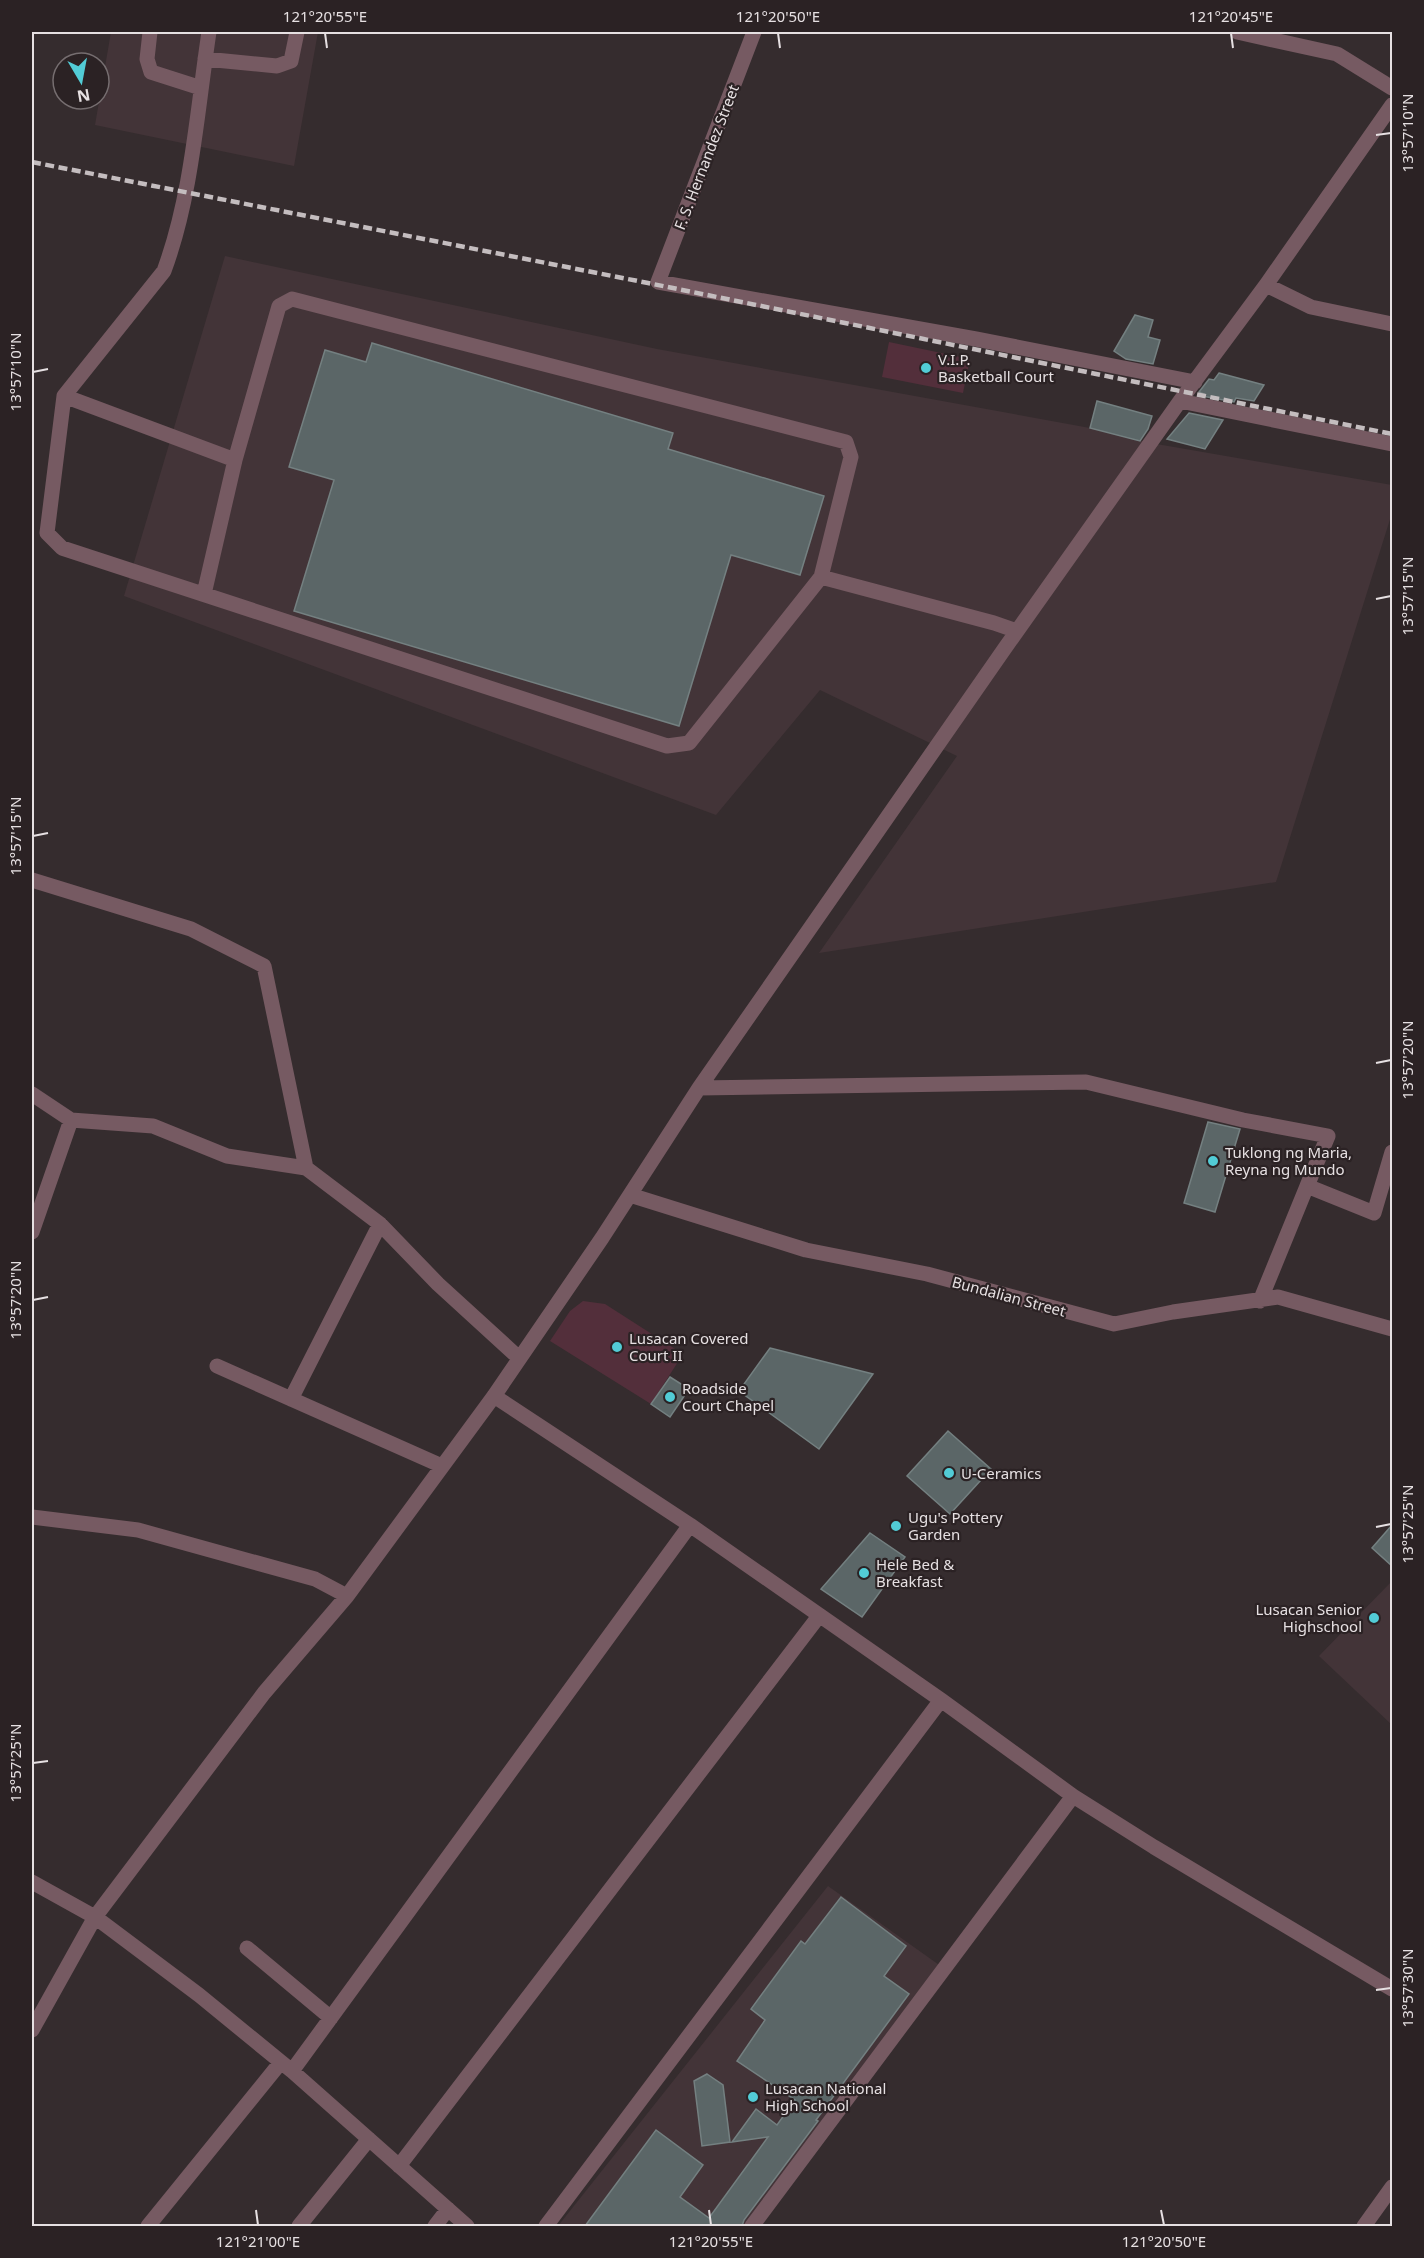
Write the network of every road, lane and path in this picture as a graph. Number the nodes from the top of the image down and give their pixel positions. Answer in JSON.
{"nodes":[{"id":1,"x":150,"y":32,"type":"edge"},
{"id":2,"x":208,"y":32,"type":"edge"},
{"id":3,"x":297,"y":32,"type":"edge"},
{"id":4,"x":754,"y":32,"type":"edge"},
{"id":5,"x":1237,"y":32,"type":"edge"},
{"id":6,"x":205,"y":59,"type":"junction"},
{"id":7,"x":201,"y":88,"type":"junction"},
{"id":8,"x":1392,"y":88,"type":"edge"},
{"id":9,"x":1392,"y":105,"type":"edge"},
{"id":10,"x":1266,"y":285,"type":"junction"},
{"id":11,"x":1392,"y":324,"type":"edge"},
{"id":12,"x":1195,"y":382,"type":"junction"},
{"id":13,"x":64,"y":396,"type":"junction"},
{"id":14,"x":1180,"y":401,"type":"junction"},
{"id":15,"x":1392,"y":444,"type":"edge"},
{"id":16,"x":235,"y":460,"type":"junction"},
{"id":17,"x":821,"y":577,"type":"junction"},
{"id":18,"x":204,"y":594,"type":"junction"},
{"id":19,"x":1017,"y":631,"type":"junction"},
{"id":20,"x":32,"y":880,"type":"edge"},
{"id":21,"x":699,"y":1088,"type":"junction"},
{"id":22,"x":32,"y":1094,"type":"edge"},
{"id":23,"x":71,"y":1120,"type":"junction"},
{"id":24,"x":1392,"y":1152,"type":"edge"},
{"id":25,"x":306,"y":1167,"type":"junction"},
{"id":26,"x":1307,"y":1186,"type":"junction"},
{"id":27,"x":630,"y":1194,"type":"junction"},
{"id":28,"x":381,"y":1224,"type":"junction"},
{"id":29,"x":32,"y":1232,"type":"edge"},
{"id":30,"x":1260,"y":1301,"type":"junction"},
{"id":31,"x":1392,"y":1329,"type":"edge"},
{"id":32,"x":519,"y":1358,"type":"junction"},
{"id":33,"x":217,"y":1366,"type":"dead end"},
{"id":34,"x":494,"y":1396,"type":"junction"},
{"id":35,"x":291,"y":1399,"type":"junction"},
{"id":36,"x":442,"y":1466,"type":"junction"},
{"id":37,"x":32,"y":1516,"type":"edge"},
{"id":38,"x":690,"y":1525,"type":"junction"},
{"id":39,"x":347,"y":1596,"type":"junction"},
{"id":40,"x":819,"y":1616,"type":"junction"},
{"id":41,"x":941,"y":1700,"type":"junction"},
{"id":42,"x":1073,"y":1796,"type":"junction"},
{"id":43,"x":32,"y":1882,"type":"edge"},
{"id":44,"x":95,"y":1917,"type":"junction"},
{"id":45,"x":246,"y":1948,"type":"dead end"},
{"id":46,"x":1392,"y":1989,"type":"edge"},
{"id":47,"x":331,"y":2018,"type":"junction"},
{"id":48,"x":32,"y":2030,"type":"edge"},
{"id":49,"x":286,"y":2067,"type":"junction"},
{"id":50,"x":369,"y":2139,"type":"junction"},
{"id":51,"x":399,"y":2166,"type":"junction"},
{"id":52,"x":1392,"y":2187,"type":"edge"},
{"id":53,"x":448,"y":2209,"type":"junction"},
{"id":54,"x":148,"y":2226,"type":"edge"},
{"id":55,"x":299,"y":2226,"type":"edge"},
{"id":56,"x":435,"y":2226,"type":"edge"},
{"id":57,"x":467,"y":2226,"type":"edge"},
{"id":58,"x":546,"y":2226,"type":"edge"},
{"id":59,"x":752,"y":2226,"type":"edge"},
{"id":60,"x":1364,"y":2226,"type":"edge"}],
"edges":[{"from":1,"to":7,"type":"street"},
{"from":2,"to":6,"type":"street"},
{"from":3,"to":6,"type":"street"},
{"from":4,"to":12,"type":"street","name":"F. S. Hernandez Street"},
{"from":5,"to":8,"type":"street"},
{"from":6,"to":7,"type":"street"},
{"from":7,"to":13,"type":"street"},
{"from":9,"to":10,"type":"street"},
{"from":10,"to":11,"type":"street"},
{"from":10,"to":12,"type":"street"},
{"from":12,"to":14,"type":"street"},
{"from":13,"to":16,"type":"street"},
{"from":13,"to":18,"type":"street"},
{"from":14,"to":15,"type":"street"},
{"from":14,"to":19,"type":"street"},
{"from":16,"to":17,"type":"street"},
{"from":16,"to":18,"type":"street"},
{"from":17,"to":18,"type":"street"},
{"from":17,"to":19,"type":"street"},
{"from":19,"to":21,"type":"street"},
{"from":20,"to":25,"type":"street"},
{"from":21,"to":26,"type":"street"},
{"from":21,"to":27,"type":"street"},
{"from":22,"to":23,"type":"street"},
{"from":23,"to":25,"type":"street"},
{"from":23,"to":29,"type":"street"},
{"from":24,"to":26,"type":"street"},
{"from":25,"to":28,"type":"street"},
{"from":26,"to":30,"type":"street"},
{"from":27,"to":30,"type":"street","name":"Bundalian Street"},
{"from":27,"to":32,"type":"street"},
{"from":28,"to":32,"type":"street"},
{"from":28,"to":35,"type":"street"},
{"from":30,"to":31,"type":"street","name":"Bundalian Street"},
{"from":32,"to":34,"type":"street"},
{"from":33,"to":35,"type":"street"},
{"from":34,"to":36,"type":"street"},
{"from":34,"to":38,"type":"street"},
{"from":35,"to":36,"type":"street"},
{"from":36,"to":39,"type":"street"},
{"from":37,"to":39,"type":"street"},
{"from":38,"to":40,"type":"street"},
{"from":38,"to":47,"type":"street"},
{"from":39,"to":44,"type":"street"},
{"from":40,"to":41,"type":"street"},
{"from":40,"to":51,"type":"street"},
{"from":41,"to":42,"type":"street"},
{"from":41,"to":58,"type":"street"},
{"from":42,"to":46,"type":"street"},
{"from":42,"to":59,"type":"street"},
{"from":43,"to":44,"type":"street"},
{"from":44,"to":48,"type":"street"},
{"from":44,"to":49,"type":"street"},
{"from":45,"to":47,"type":"street"},
{"from":47,"to":49,"type":"street"},
{"from":49,"to":50,"type":"street"},
{"from":49,"to":54,"type":"street"},
{"from":50,"to":51,"type":"street"},
{"from":50,"to":55,"type":"street"},
{"from":51,"to":53,"type":"street"},
{"from":52,"to":60,"type":"street"},
{"from":53,"to":56,"type":"street"},
{"from":53,"to":57,"type":"street"}]}
